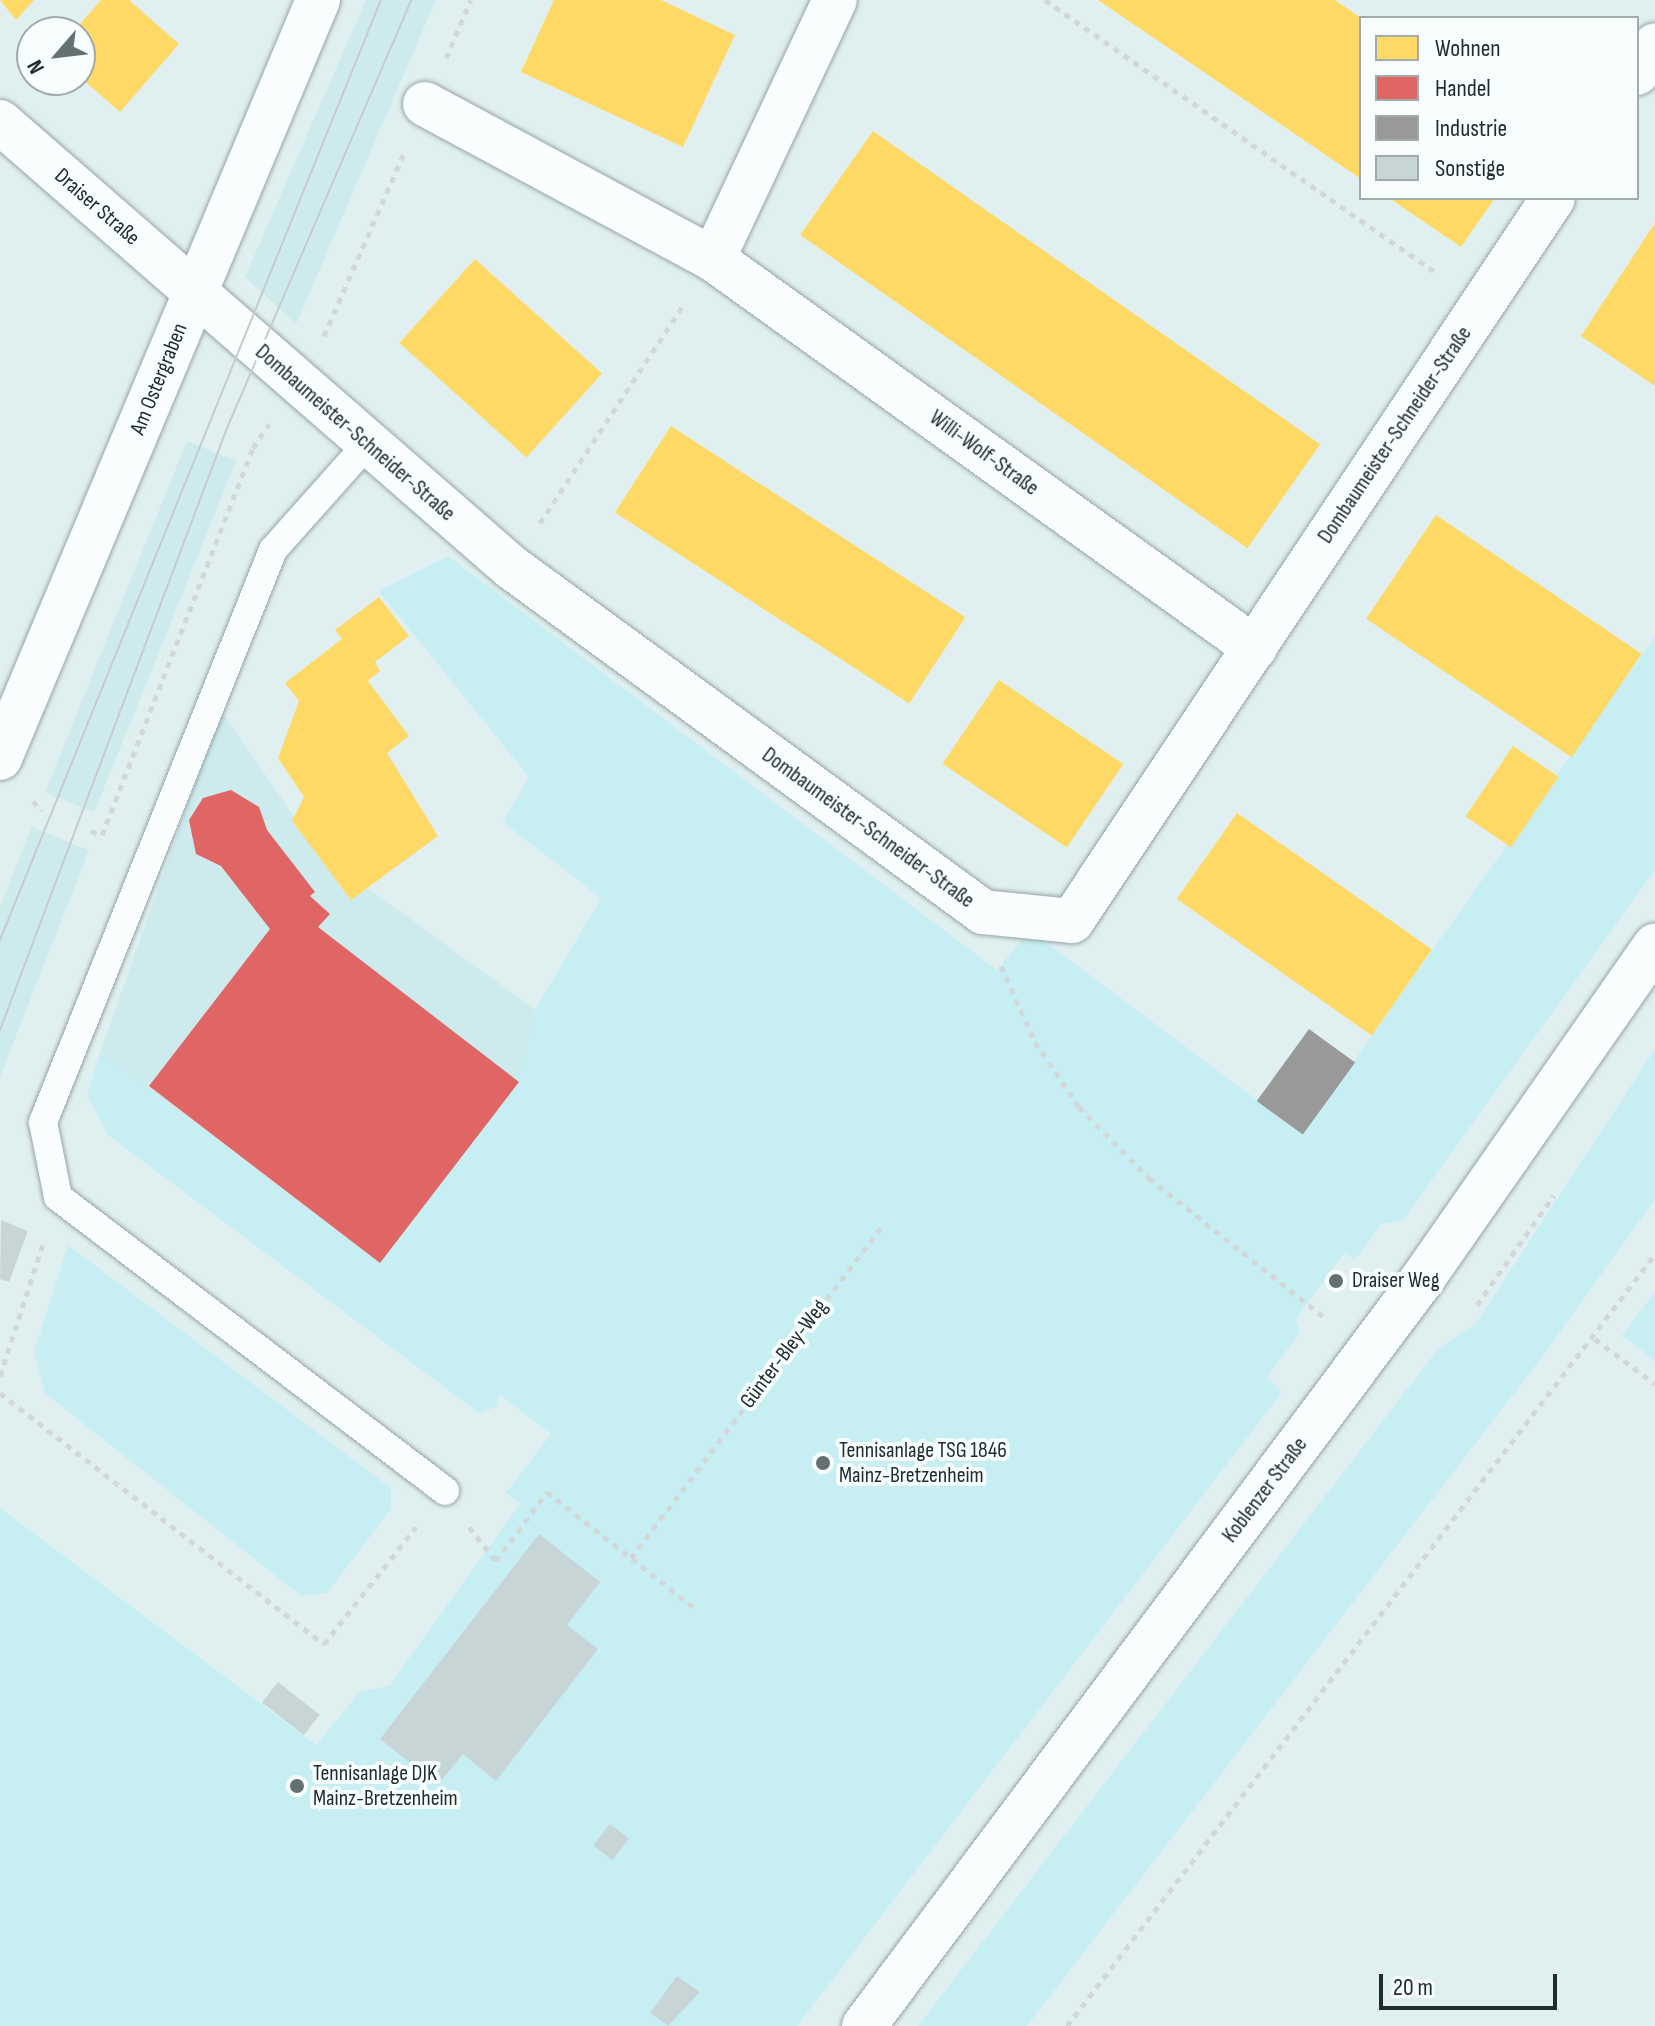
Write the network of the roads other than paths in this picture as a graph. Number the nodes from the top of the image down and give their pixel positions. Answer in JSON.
{"nodes":[{"id":1,"x":318,"y":0,"type":"edge"},
{"id":2,"x":835,"y":0,"type":"edge"},
{"id":3,"x":1655,"y":45,"type":"edge"},
{"id":4,"x":1639,"y":70,"type":"edge"},
{"id":5,"x":425,"y":104,"type":"road end"},
{"id":6,"x":0,"y":122,"type":"edge"},
{"id":7,"x":1552,"y":200,"type":"edge"},
{"id":8,"x":713,"y":259,"type":"junction"},
{"id":9,"x":195,"y":293,"type":"junction"},
{"id":10,"x":370,"y":441,"type":"junction"},
{"id":11,"x":1255,"y":648,"type":"junction"},
{"id":12,"x":0,"y":758,"type":"edge"},
{"id":13,"x":1655,"y":946,"type":"edge"},
{"id":14,"x":445,"y":1491,"type":"road end"},
{"id":15,"x":864,"y":2026,"type":"edge"}],
"edges":[{"from":1,"to":9,"type":"street","name":"Am Ostergraben"},
{"from":2,"to":8,"type":"street"},
{"from":3,"to":4,"type":"street"},
{"from":5,"to":8,"type":"street","name":"Willi-Wolf-Straße"},
{"from":6,"to":9,"type":"street","name":"Draiser Straße"},
{"from":7,"to":11,"type":"street","name":"Dombaumeister-Schneider-Straße"},
{"from":8,"to":11,"type":"street","name":"Willi-Wolf-Straße"},
{"from":9,"to":10,"type":"street","name":"Dombaumeister-Schneider-Straße"},
{"from":9,"to":12,"type":"street","name":"Am Ostergraben"},
{"from":10,"to":11,"type":"street","name":"Dombaumeister-Schneider-Straße"},
{"from":10,"to":14,"type":"lane"},
{"from":13,"to":15,"type":"street","name":"Koblenzer Straße"}]}
